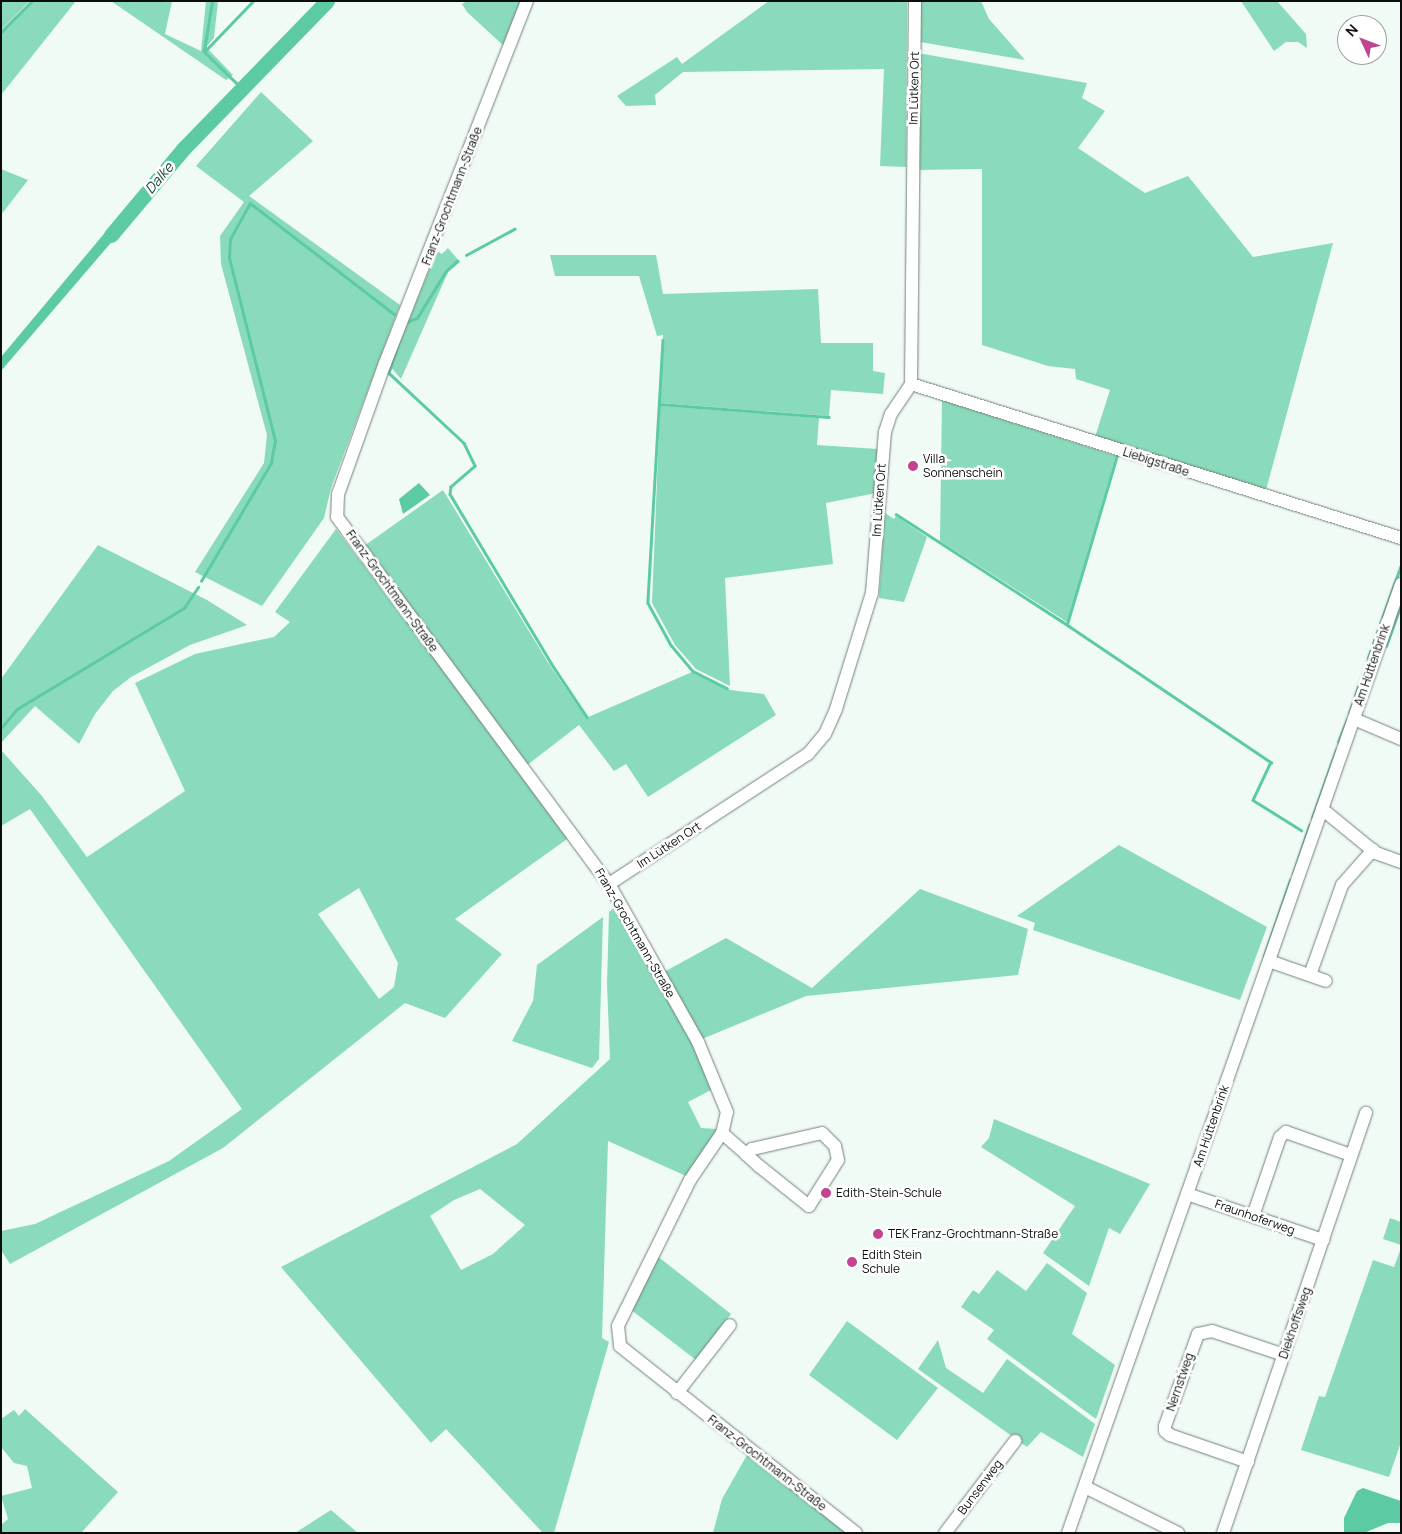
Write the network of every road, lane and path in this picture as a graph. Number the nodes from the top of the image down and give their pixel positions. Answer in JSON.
{"nodes":[{"id":1,"x":527,"y":1,"type":"edge"},
{"id":2,"x":915,"y":1,"type":"edge"},
{"id":3,"x":911,"y":384,"type":"junction"},
{"id":4,"x":1401,"y":538,"type":"edge"},
{"id":5,"x":1401,"y":584,"type":"edge"},
{"id":6,"x":1354,"y":719,"type":"junction"},
{"id":7,"x":1401,"y":739,"type":"edge"},
{"id":8,"x":1322,"y":809,"type":"junction"},
{"id":9,"x":1373,"y":850,"type":"junction"},
{"id":10,"x":1401,"y":862,"type":"edge"},
{"id":11,"x":609,"y":884,"type":"junction"},
{"id":12,"x":1269,"y":961,"type":"junction"},
{"id":13,"x":1310,"y":976,"type":"junction"},
{"id":14,"x":1326,"y":981,"type":"dead end"},
{"id":15,"x":1366,"y":1113,"type":"dead end"},
{"id":16,"x":722,"y":1133,"type":"junction"},
{"id":17,"x":746,"y":1154,"type":"junction"},
{"id":18,"x":1351,"y":1155,"type":"junction"},
{"id":19,"x":1187,"y":1194,"type":"junction"},
{"id":20,"x":1253,"y":1216,"type":"junction"},
{"id":21,"x":1323,"y":1240,"type":"junction"},
{"id":22,"x":730,"y":1325,"type":"dead end"},
{"id":23,"x":1284,"y":1355,"type":"junction"},
{"id":24,"x":677,"y":1393,"type":"junction"},
{"id":25,"x":1015,"y":1441,"type":"dead end"},
{"id":26,"x":1248,"y":1462,"type":"junction"},
{"id":27,"x":1084,"y":1487,"type":"junction"},
{"id":28,"x":856,"y":1533,"type":"edge"},
{"id":29,"x":945,"y":1533,"type":"edge"},
{"id":30,"x":1068,"y":1533,"type":"edge"},
{"id":31,"x":1178,"y":1533,"type":"edge"},
{"id":32,"x":1223,"y":1533,"type":"edge"}],
"edges":[{"from":1,"to":11,"type":"street","name":"Franz-Grochtmann-Straße"},
{"from":2,"to":3,"type":"street","name":"Im Lütken Ort"},
{"from":3,"to":4,"type":"street","name":"Liebigstraße"},
{"from":3,"to":11,"type":"street","name":"Im Lütken Ort"},
{"from":5,"to":6,"type":"street","name":"Am Hüttenbrink"},
{"from":6,"to":7,"type":"street","name":"Am Hüttenbrink"},
{"from":6,"to":8,"type":"street","name":"Am Hüttenbrink"},
{"from":8,"to":9,"type":"street"},
{"from":8,"to":12,"type":"street","name":"Am Hüttenbrink"},
{"from":9,"to":10,"type":"street"},
{"from":9,"to":13,"type":"street"},
{"from":11,"to":16,"type":"street","name":"Franz-Grochtmann-Straße"},
{"from":12,"to":13,"type":"street"},
{"from":12,"to":19,"type":"street","name":"Am Hüttenbrink"},
{"from":13,"to":14,"type":"street"},
{"from":15,"to":18,"type":"street","name":"Diekhoffsweg"},
{"from":16,"to":17,"type":"street"},
{"from":16,"to":24,"type":"street","name":"Franz-Grochtmann-Straße"},
{"from":17,"to":17,"type":"street"},
{"from":18,"to":20,"type":"street"},
{"from":18,"to":21,"type":"street","name":"Diekhoffsweg"},
{"from":19,"to":20,"type":"street","name":"Fraunhoferweg"},
{"from":19,"to":27,"type":"street","name":"Am Hüttenbrink"},
{"from":20,"to":21,"type":"street","name":"Fraunhoferweg"},
{"from":21,"to":23,"type":"street","name":"Diekhoffsweg"},
{"from":22,"to":24,"type":"street"},
{"from":23,"to":26,"type":"street","name":"Diekhoffsweg"},
{"from":23,"to":26,"type":"street","name":"Nernstweg"},
{"from":24,"to":28,"type":"street","name":"Franz-Grochtmann-Straße"},
{"from":25,"to":29,"type":"street","name":"Bunsenweg"},
{"from":26,"to":32,"type":"street","name":"Diekhoffsweg"},
{"from":27,"to":30,"type":"street","name":"Am Hüttenbrink"},
{"from":27,"to":31,"type":"street"}]}
